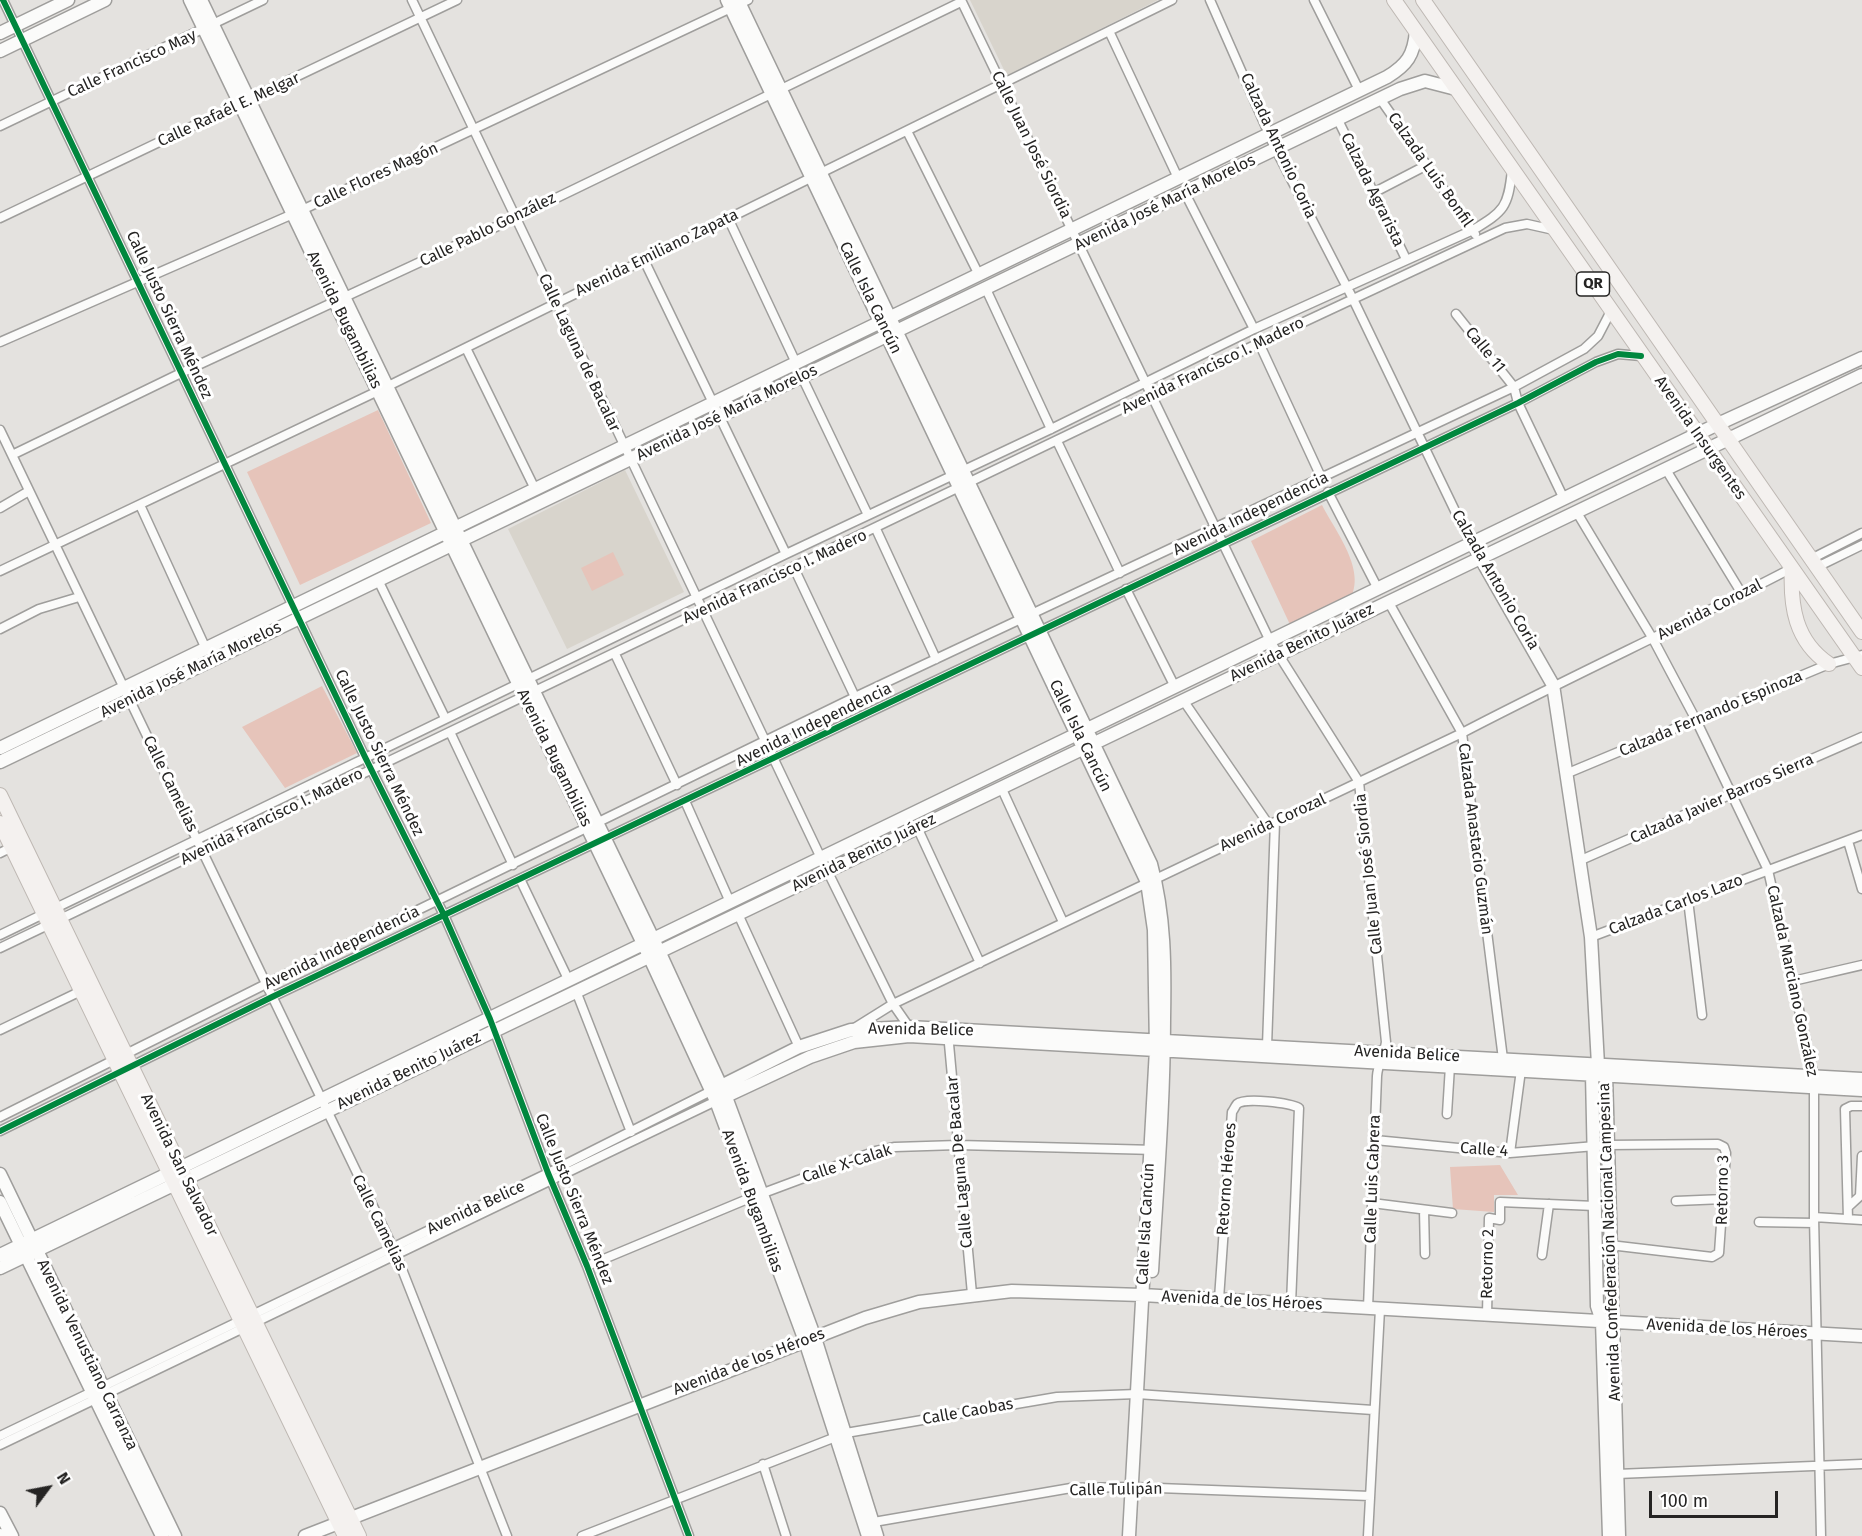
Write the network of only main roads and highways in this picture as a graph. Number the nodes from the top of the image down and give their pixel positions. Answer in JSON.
{"nodes":[{"id":1,"x":1394,"y":0,"type":"edge"},
{"id":2,"x":1422,"y":0,"type":"edge"},
{"id":3,"x":1675,"y":363,"type":"junction"},
{"id":4,"x":1656,"y":376,"type":"junction"},
{"id":5,"x":1760,"y":485,"type":"junction"},
{"id":6,"x":1742,"y":496,"type":"junction"},
{"id":7,"x":1792,"y":568,"type":"junction"},
{"id":8,"x":1862,"y":632,"type":"edge"},
{"id":9,"x":1860,"y":657,"type":"edge"},
{"id":10,"x":1829,"y":664,"type":"road end"},
{"id":11,"x":0,"y":795,"type":"edge"},
{"id":12,"x":0,"y":823,"type":"edge"},
{"id":13,"x":6,"y":850,"type":"edge"},
{"id":14,"x":52,"y":916,"type":"junction"},
{"id":15,"x":123,"y":1063,"type":"junction"},
{"id":16,"x":344,"y":1526,"type":"edge"},
{"id":17,"x":358,"y":1536,"type":"edge"}],
"edges":[{"from":1,"to":4,"type":"main road","name":"Avenida Insurgentes","number":"QR"},
{"from":2,"to":3,"type":"main road","name":"Avenida Insurgentes","number":"QR"},
{"from":3,"to":4,"type":"main road"},
{"from":3,"to":5,"type":"main road","name":"Avenida Insurgentes","number":"QR"},
{"from":4,"to":6,"type":"main road","name":"Avenida Insurgentes","number":"QR"},
{"from":5,"to":6,"type":"main road"},
{"from":5,"to":8,"type":"main road","name":"Avenida Insurgentes","number":"QR"},
{"from":6,"to":7,"type":"main road","name":"Avenida Insurgentes","number":"QR"},
{"from":7,"to":9,"type":"main road","name":"Avenida Insurgentes","number":"QR"},
{"from":7,"to":10,"type":"main road"},
{"from":11,"to":14,"type":"main road","name":"Avenida San Salvador"},
{"from":12,"to":13,"type":"main road","name":"Avenida San Salvador"},
{"from":13,"to":14,"type":"main road","name":"Avenida San Salvador"},
{"from":14,"to":15,"type":"main road","name":"Avenida San Salvador"},
{"from":14,"to":15,"type":"main road","name":"Avenida San Salvador"},
{"from":15,"to":16,"type":"main road","name":"Avenida San Salvador"},
{"from":16,"to":17,"type":"main road","name":"Avenida San Salvador"}]}
